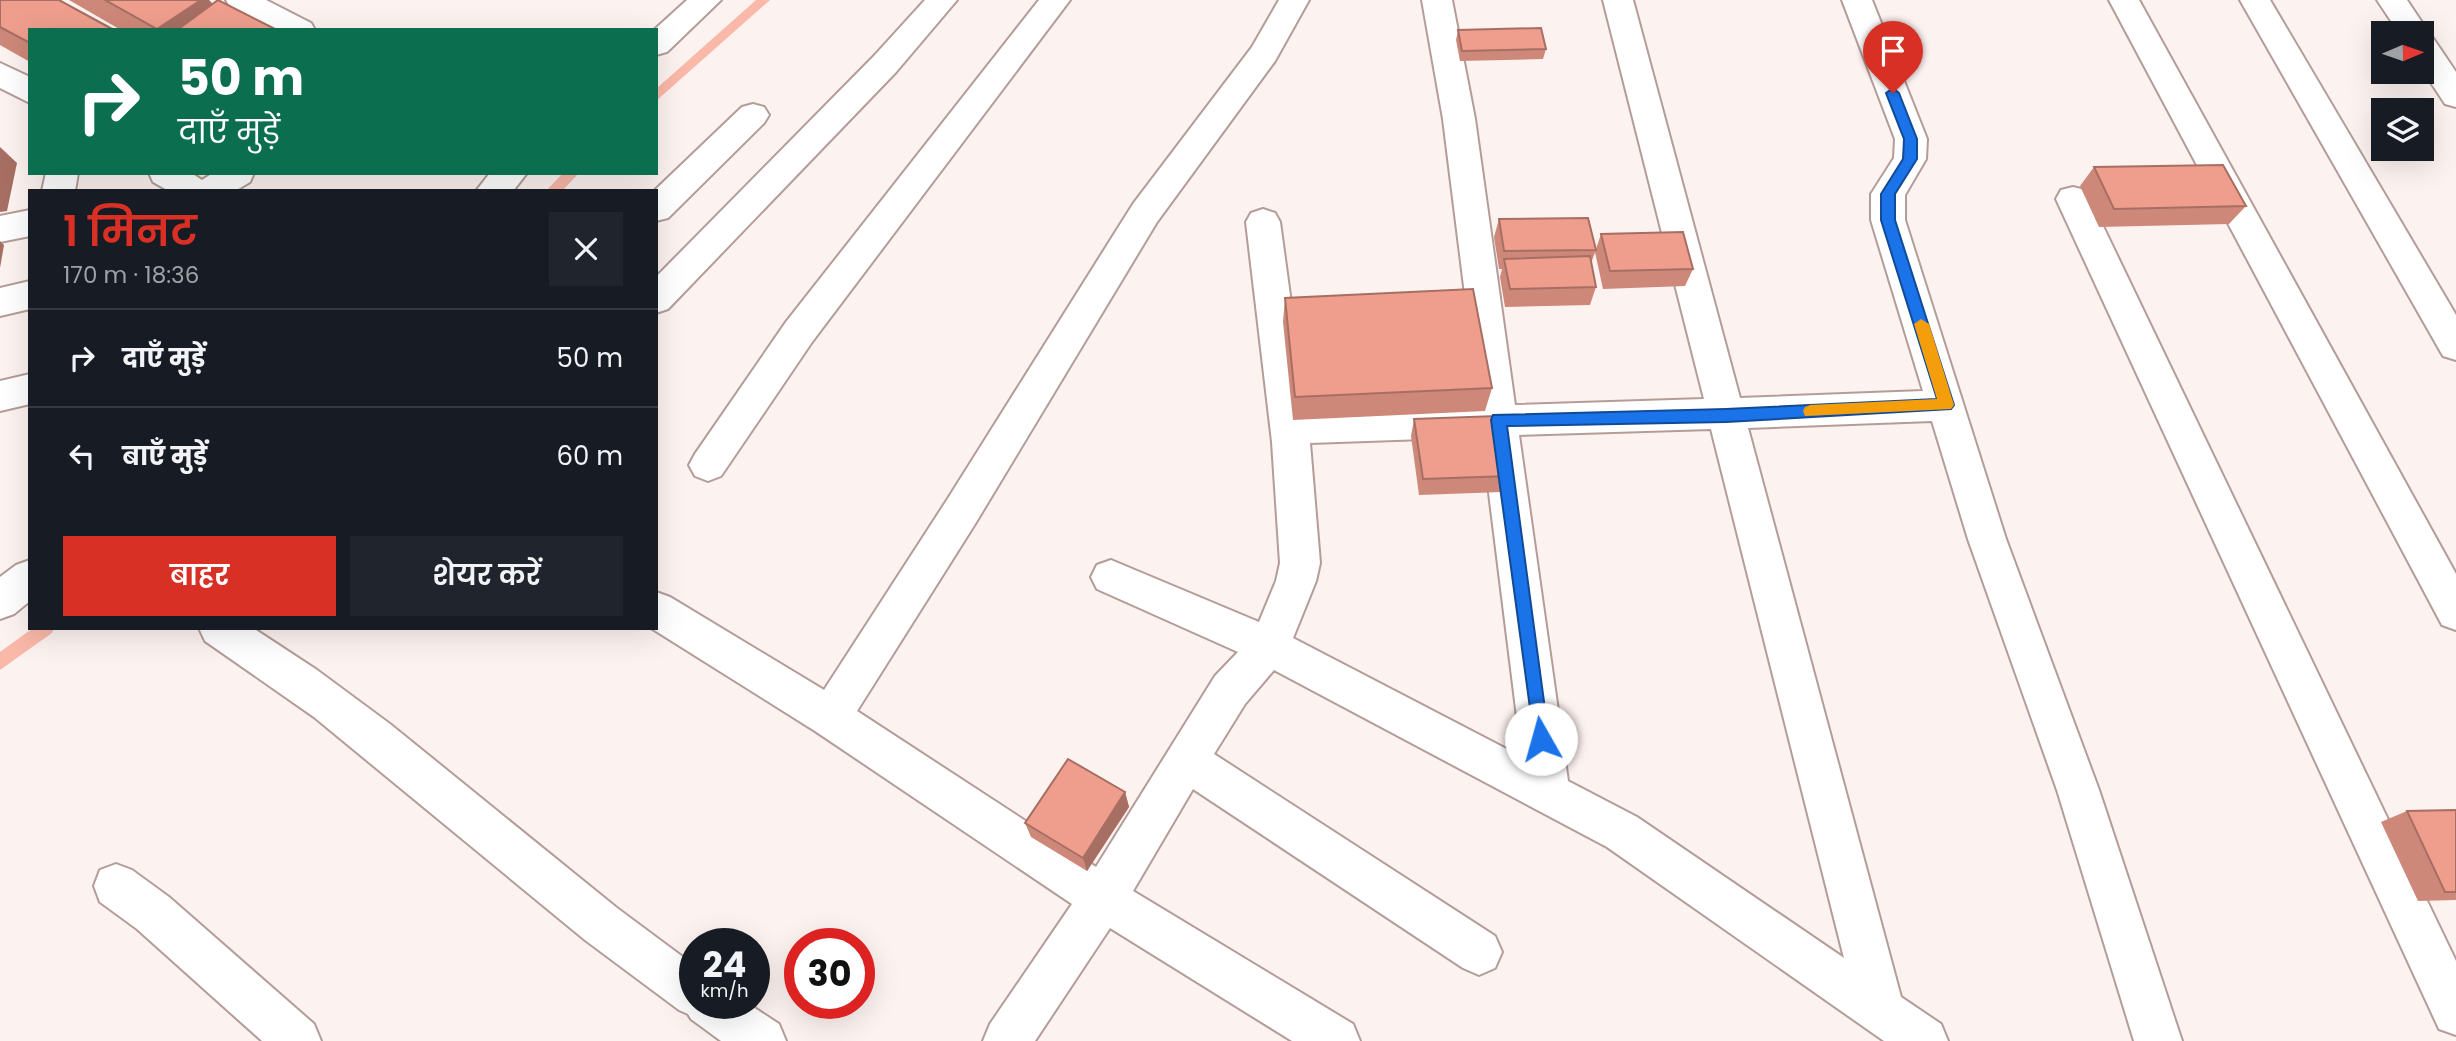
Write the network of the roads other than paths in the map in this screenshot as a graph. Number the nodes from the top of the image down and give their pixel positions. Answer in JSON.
{"nodes":[{"id":1,"x":241,"y":0,"type":"edge"},
{"id":2,"x":706,"y":0,"type":"edge"},
{"id":3,"x":942,"y":0,"type":"edge"},
{"id":4,"x":1055,"y":0,"type":"edge"},
{"id":5,"x":1294,"y":0,"type":"edge"},
{"id":6,"x":1437,"y":0,"type":"edge"},
{"id":7,"x":1618,"y":0,"type":"edge"},
{"id":8,"x":1857,"y":0,"type":"edge"},
{"id":9,"x":2124,"y":0,"type":"edge"},
{"id":10,"x":2255,"y":0,"type":"edge"},
{"id":11,"x":2392,"y":0,"type":"edge"},
{"id":12,"x":2406,"y":21,"type":"edge"},
{"id":13,"x":295,"y":28,"type":"edge"},
{"id":14,"x":658,"y":42,"type":"edge"},
{"id":15,"x":2434,"y":62,"type":"edge"},
{"id":16,"x":0,"y":74,"type":"edge"},
{"id":17,"x":2453,"y":88,"type":"edge"},
{"id":18,"x":28,"y":91,"type":"edge"},
{"id":19,"x":754,"y":115,"type":"dead end"},
{"id":20,"x":168,"y":175,"type":"edge"},
{"id":21,"x":235,"y":175,"type":"edge"},
{"id":22,"x":509,"y":175,"type":"edge"},
{"id":23,"x":192,"y":189,"type":"edge"},
{"id":24,"x":213,"y":189,"type":"edge"},
{"id":25,"x":494,"y":189,"type":"edge"},
{"id":26,"x":2073,"y":199,"type":"dead end"},
{"id":27,"x":658,"y":207,"type":"edge"},
{"id":28,"x":1263,"y":222,"type":"dead end"},
{"id":29,"x":28,"y":223,"type":"edge"},
{"id":30,"x":0,"y":229,"type":"edge"},
{"id":31,"x":28,"y":295,"type":"edge"},
{"id":32,"x":658,"y":297,"type":"edge"},
{"id":33,"x":0,"y":302,"type":"edge"},
{"id":34,"x":2456,"y":346,"type":"edge"},
{"id":35,"x":28,"y":389,"type":"edge"},
{"id":36,"x":0,"y":396,"type":"edge"},
{"id":37,"x":1946,"y":405,"type":"junction"},
{"id":38,"x":1726,"y":415,"type":"junction"},
{"id":39,"x":1499,"y":420,"type":"junction"},
{"id":40,"x":1289,"y":429,"type":"junction"},
{"id":41,"x":708,"y":465,"type":"dead end"},
{"id":42,"x":1111,"y":577,"type":"dead end"},
{"id":43,"x":28,"y":579,"type":"edge"},
{"id":44,"x":0,"y":601,"type":"edge"},
{"id":45,"x":658,"y":611,"type":"edge"},
{"id":46,"x":2456,"y":612,"type":"edge"},
{"id":47,"x":224,"y":630,"type":"edge"},
{"id":48,"x":1269,"y":646,"type":"junction"},
{"id":49,"x":830,"y":717,"type":"junction"},
{"id":50,"x":1186,"y":760,"type":"junction"},
{"id":51,"x":1548,"y":793,"type":"junction"},
{"id":52,"x":116,"y":886,"type":"dead end"},
{"id":53,"x":1103,"y":898,"type":"junction"},
{"id":54,"x":1479,"y":952,"type":"dead end"},
{"id":55,"x":679,"y":983,"type":"edge"},
{"id":56,"x":1881,"y":1011,"type":"junction"},
{"id":57,"x":2456,"y":1012,"type":"edge"},
{"id":58,"x":730,"y":1019,"type":"edge"},
{"id":59,"x":297,"y":1041,"type":"edge"},
{"id":60,"x":762,"y":1041,"type":"edge"},
{"id":61,"x":1007,"y":1041,"type":"edge"},
{"id":62,"x":1336,"y":1041,"type":"edge"},
{"id":63,"x":1924,"y":1041,"type":"edge"},
{"id":64,"x":2158,"y":1041,"type":"edge"}],
"edges":[{"from":1,"to":13,"type":"street"},
{"from":2,"to":14,"type":"street"},
{"from":3,"to":32,"type":"street"},
{"from":4,"to":41,"type":"street"},
{"from":5,"to":49,"type":"street"},
{"from":6,"to":39,"type":"street"},
{"from":7,"to":38,"type":"street"},
{"from":8,"to":37,"type":"street"},
{"from":9,"to":46,"type":"street"},
{"from":10,"to":34,"type":"street"},
{"from":11,"to":12,"type":"street"},
{"from":15,"to":17,"type":"street"},
{"from":16,"to":18,"type":"street"},
{"from":19,"to":27,"type":"street"},
{"from":20,"to":23,"type":"street"},
{"from":21,"to":24,"type":"street"},
{"from":22,"to":25,"type":"street"},
{"from":26,"to":57,"type":"street"},
{"from":28,"to":40,"type":"street"},
{"from":29,"to":30,"type":"street"},
{"from":31,"to":33,"type":"street"},
{"from":35,"to":36,"type":"street"},
{"from":37,"to":38,"type":"street"},
{"from":37,"to":64,"type":"street"},
{"from":38,"to":39,"type":"street"},
{"from":38,"to":56,"type":"street"},
{"from":39,"to":40,"type":"street"},
{"from":39,"to":51,"type":"street"},
{"from":40,"to":48,"type":"street"},
{"from":42,"to":48,"type":"street"},
{"from":43,"to":44,"type":"street"},
{"from":45,"to":49,"type":"street"},
{"from":47,"to":55,"type":"street"},
{"from":48,"to":50,"type":"street"},
{"from":48,"to":51,"type":"street"},
{"from":49,"to":53,"type":"street"},
{"from":50,"to":53,"type":"street"},
{"from":50,"to":54,"type":"street"},
{"from":51,"to":56,"type":"street"},
{"from":52,"to":59,"type":"street"},
{"from":53,"to":61,"type":"street"},
{"from":53,"to":62,"type":"street"},
{"from":56,"to":63,"type":"street"},
{"from":58,"to":60,"type":"street"}]}
